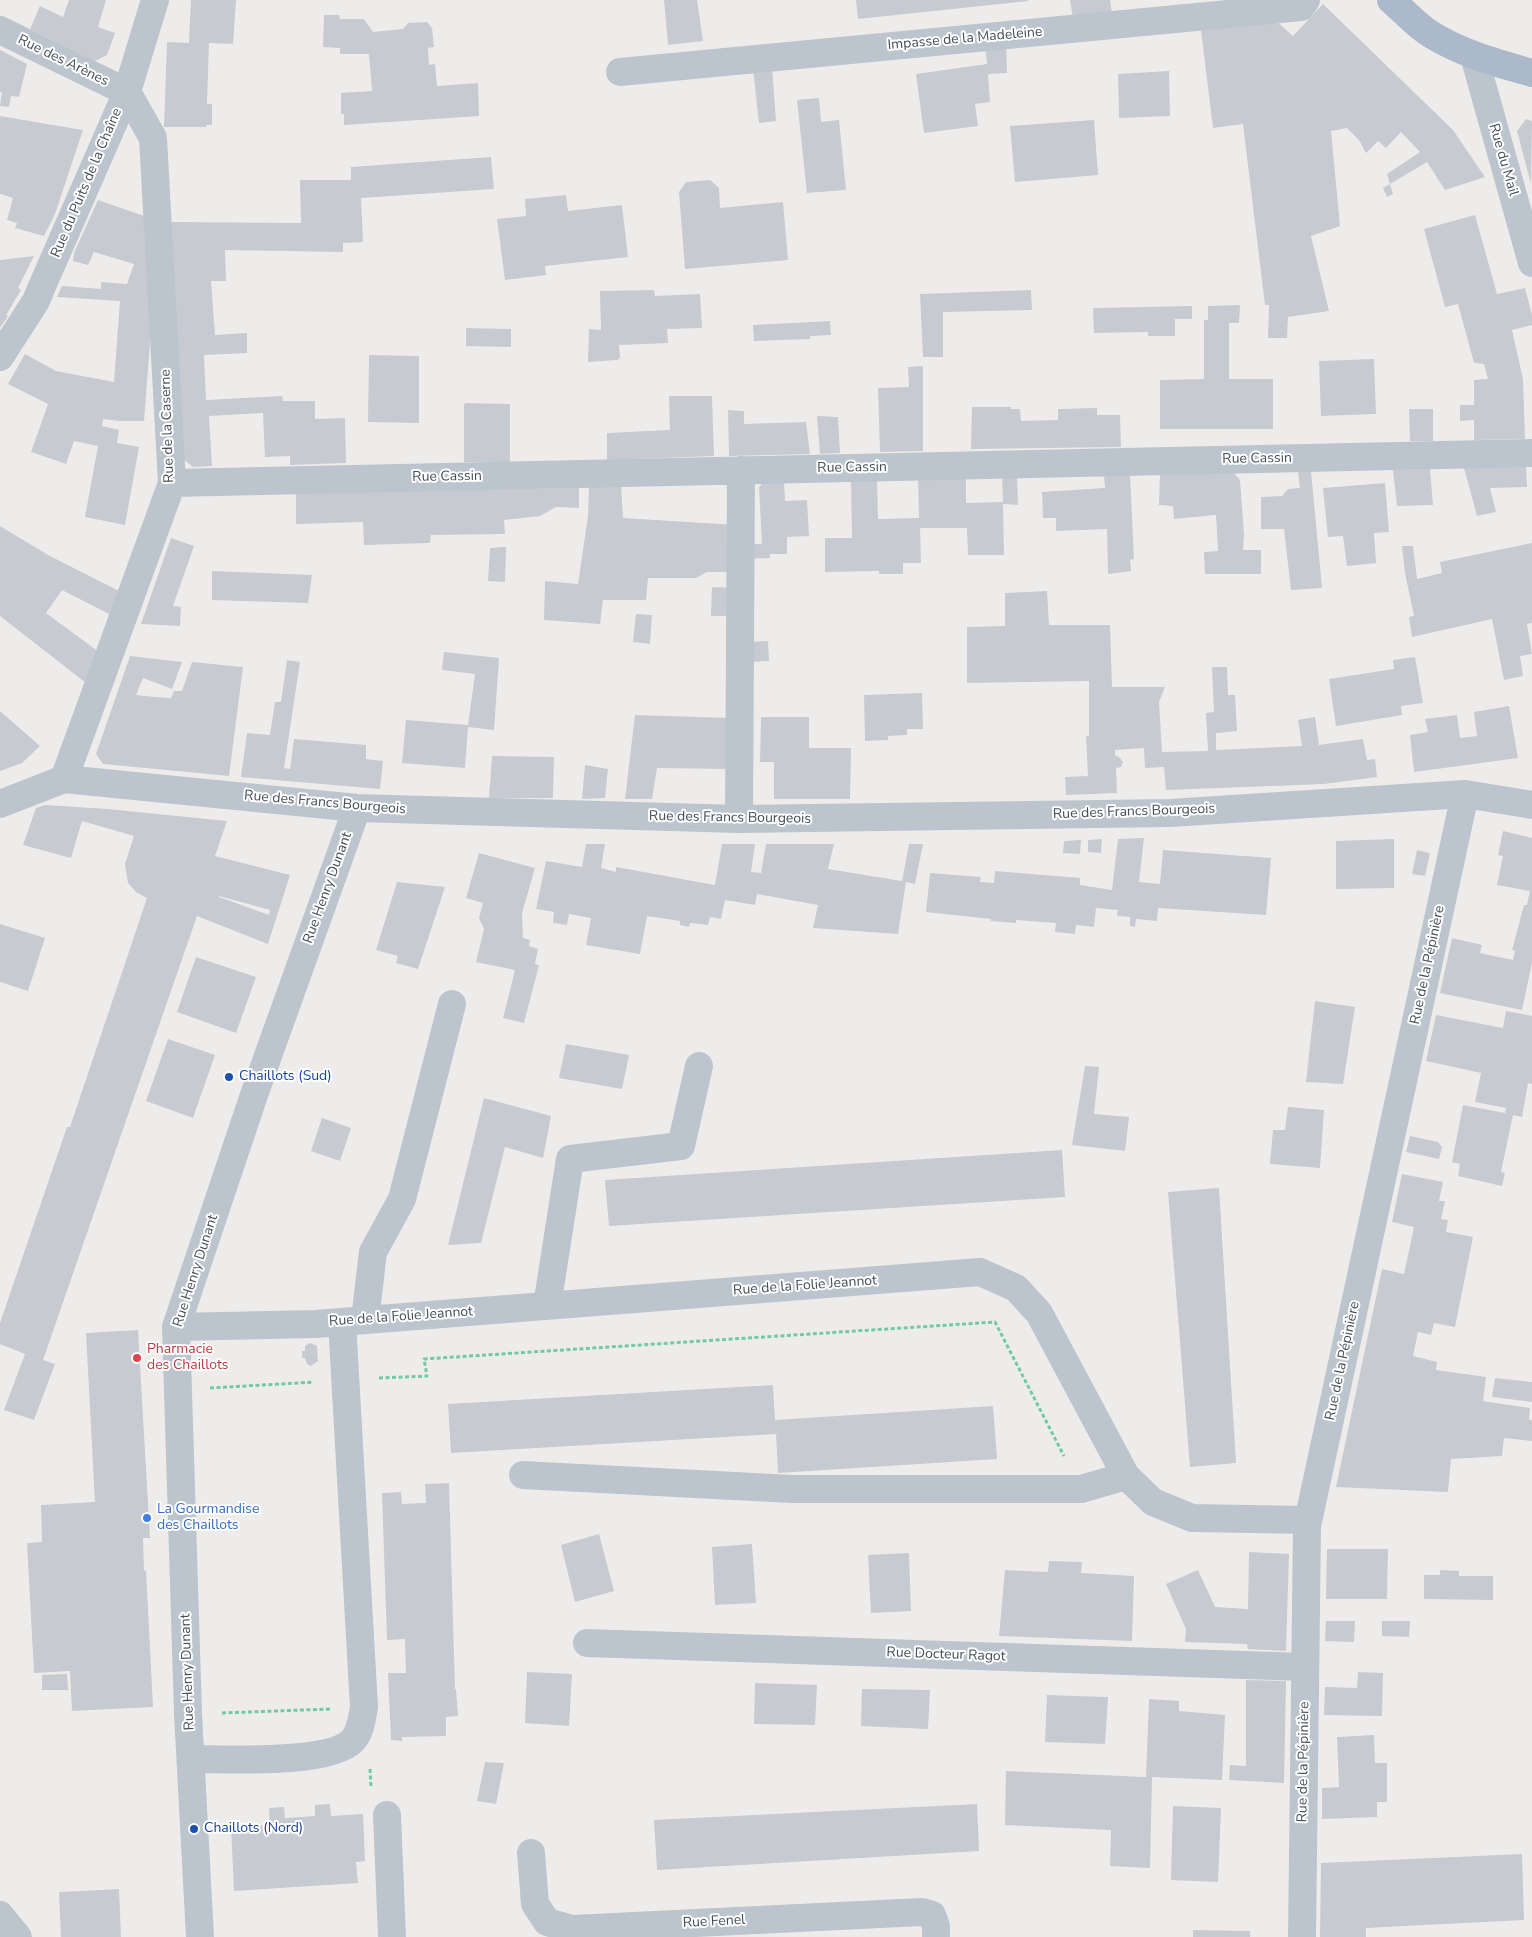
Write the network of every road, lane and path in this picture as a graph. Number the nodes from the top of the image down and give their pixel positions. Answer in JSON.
{"nodes":[{"id":1,"x":155,"y":0,"type":"edge"},
{"id":2,"x":1306,"y":0,"type":"edge"},
{"id":3,"x":1391,"y":0,"type":"edge"},
{"id":4,"x":0,"y":30,"type":"edge"},
{"id":5,"x":1474,"y":56,"type":"junction"},
{"id":6,"x":620,"y":72,"type":"dead end"},
{"id":7,"x":1532,"y":73,"type":"edge"},
{"id":8,"x":126,"y":92,"type":"junction"},
{"id":9,"x":1532,"y":263,"type":"edge"},
{"id":10,"x":0,"y":357,"type":"edge"},
{"id":11,"x":1532,"y":453,"type":"edge"},
{"id":12,"x":741,"y":470,"type":"junction"},
{"id":13,"x":172,"y":483,"type":"junction"},
{"id":14,"x":64,"y":779,"type":"junction"},
{"id":15,"x":1465,"y":794,"type":"junction"},
{"id":16,"x":0,"y":804,"type":"edge"},
{"id":17,"x":1532,"y":805,"type":"edge"},
{"id":18,"x":357,"y":808,"type":"junction"},
{"id":19,"x":739,"y":819,"type":"junction"},
{"id":20,"x":452,"y":1004,"type":"dead end"},
{"id":21,"x":700,"y":1066,"type":"dead end"},
{"id":22,"x":547,"y":1306,"type":"junction"},
{"id":23,"x":354,"y":1321,"type":"junction"},
{"id":24,"x":176,"y":1327,"type":"junction"},
{"id":25,"x":378,"y":1378,"type":"dead end"},
{"id":26,"x":316,"y":1382,"type":"dead end"},
{"id":27,"x":204,"y":1388,"type":"dead end"},
{"id":28,"x":523,"y":1475,"type":"dead end"},
{"id":29,"x":1126,"y":1476,"type":"junction"},
{"id":30,"x":1081,"y":1489,"type":"junction"},
{"id":31,"x":1308,"y":1520,"type":"junction"},
{"id":32,"x":587,"y":1644,"type":"dead end"},
{"id":33,"x":1306,"y":1667,"type":"junction"},
{"id":34,"x":364,"y":1707,"type":"junction"},
{"id":35,"x":216,"y":1713,"type":"dead end"},
{"id":36,"x":354,"y":1739,"type":"junction"},
{"id":37,"x":191,"y":1759,"type":"junction"},
{"id":38,"x":388,"y":1815,"type":"joint"},
{"id":39,"x":531,"y":1853,"type":"dead end"},
{"id":40,"x":0,"y":1915,"type":"edge"},
{"id":41,"x":18,"y":1937,"type":"edge"},
{"id":42,"x":200,"y":1937,"type":"edge"},
{"id":43,"x":392,"y":1937,"type":"edge"},
{"id":44,"x":936,"y":1937,"type":"edge"},
{"id":45,"x":1302,"y":1937,"type":"edge"}],
"edges":[{"from":1,"to":8,"type":"street","name":"Rue du Puits de la Chaîne"},
{"from":2,"to":6,"type":"street","name":"Impasse de la Madeleine"},
{"from":3,"to":5,"type":"main road"},
{"from":4,"to":8,"type":"street","name":"Rue des Arènes"},
{"from":5,"to":7,"type":"main road"},
{"from":5,"to":9,"type":"street","name":"Rue du Mail"},
{"from":8,"to":10,"type":"street","name":"Rue du Puits de la Chaîne"},
{"from":8,"to":13,"type":"street","name":"Rue de la Caserne"},
{"from":11,"to":12,"type":"street","name":"Rue Cassin"},
{"from":12,"to":13,"type":"street","name":"Rue Cassin"},
{"from":12,"to":19,"type":"street"},
{"from":13,"to":14,"type":"street","name":"Rue de la Caserne"},
{"from":14,"to":16,"type":"street","name":"Rue des Francs Bourgeois"},
{"from":14,"to":18,"type":"street","name":"Rue des Francs Bourgeois"},
{"from":15,"to":17,"type":"street"},
{"from":15,"to":19,"type":"street","name":"Rue des Francs Bourgeois"},
{"from":15,"to":31,"type":"street","name":"Rue de la Pépinière"},
{"from":18,"to":19,"type":"street","name":"Rue des Francs Bourgeois"},
{"from":18,"to":24,"type":"street","name":"Rue Henry Dunant"},
{"from":20,"to":23,"type":"street"},
{"from":21,"to":22,"type":"street"},
{"from":22,"to":23,"type":"street","name":"Rue de la Folie Jeannot"},
{"from":22,"to":29,"type":"street","name":"Rue de la Folie Jeannot"},
{"from":23,"to":24,"type":"street","name":"Rue de la Folie Jeannot"},
{"from":23,"to":34,"type":"street"},
{"from":24,"to":37,"type":"street","name":"Rue Henry Dunant"},
{"from":25,"to":30,"type":"path"},
{"from":26,"to":27,"type":"path"},
{"from":28,"to":30,"type":"street"},
{"from":29,"to":30,"type":"street"},
{"from":29,"to":31,"type":"street","name":"Rue de la Folie Jeannot"},
{"from":31,"to":33,"type":"street","name":"Rue de la Pépinière"},
{"from":32,"to":33,"type":"street","name":"Rue Docteur Ragot"},
{"from":33,"to":45,"type":"street","name":"Rue de la Pépinière"},
{"from":34,"to":35,"type":"path"},
{"from":34,"to":36,"type":"street"},
{"from":36,"to":37,"type":"street"},
{"from":36,"to":38,"type":"path"},
{"from":37,"to":42,"type":"street","name":"Rue Henry Dunant"},
{"from":38,"to":43,"type":"street"},
{"from":39,"to":44,"type":"street","name":"Rue Fenel"},
{"from":40,"to":41,"type":"street"}]}
